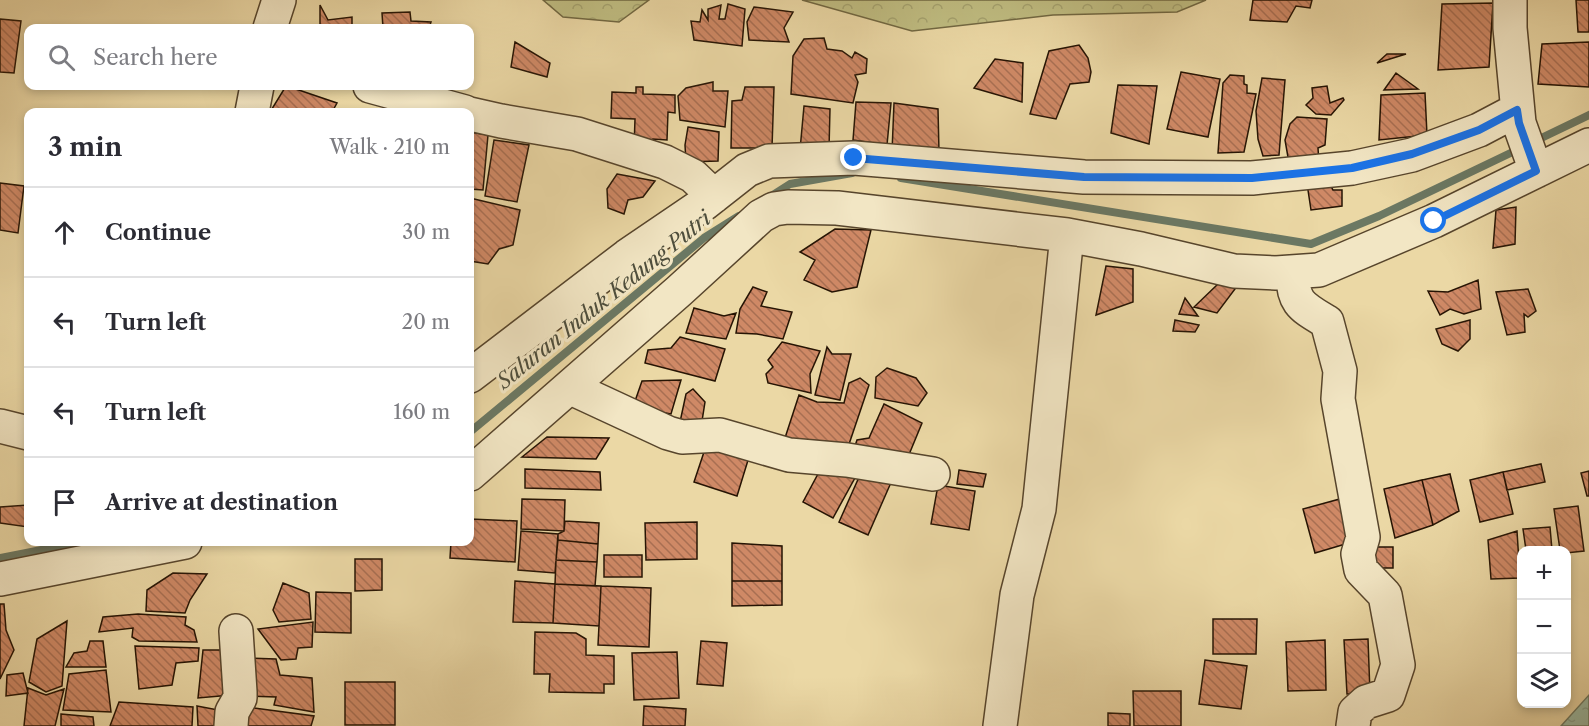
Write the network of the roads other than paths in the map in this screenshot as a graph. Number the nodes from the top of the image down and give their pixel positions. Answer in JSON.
{"nodes":[{"id":1,"x":279,"y":0,"type":"edge"},
{"id":2,"x":1510,"y":0,"type":"edge"},
{"id":3,"x":271,"y":24,"type":"edge"},
{"id":4,"x":255,"y":90,"type":"edge"},
{"id":5,"x":384,"y":90,"type":"edge"},
{"id":6,"x":253,"y":108,"type":"edge"},
{"id":7,"x":449,"y":108,"type":"edge"},
{"id":8,"x":474,"y":115,"type":"edge"},
{"id":9,"x":1518,"y":116,"type":"junction"},
{"id":10,"x":1589,"y":145,"type":"edge"},
{"id":11,"x":1534,"y":166,"type":"junction"},
{"id":12,"x":714,"y":196,"type":"junction"},
{"id":13,"x":1067,"y":235,"type":"junction"},
{"id":14,"x":1293,"y":272,"type":"junction"},
{"id":15,"x":474,"y":373,"type":"edge"},
{"id":16,"x":571,"y":388,"type":"junction"},
{"id":17,"x":0,"y":426,"type":"edge"},
{"id":18,"x":24,"y":432,"type":"edge"},
{"id":19,"x":474,"y":471,"type":"edge"},
{"id":20,"x":933,"y":474,"type":"dead end"},
{"id":21,"x":164,"y":546,"type":"edge"},
{"id":22,"x":0,"y":579,"type":"edge"},
{"id":23,"x":236,"y":631,"type":"dead end"},
{"id":24,"x":231,"y":726,"type":"edge"},
{"id":25,"x":1000,"y":726,"type":"edge"},
{"id":26,"x":1353,"y":726,"type":"edge"}],
"edges":[{"from":1,"to":3,"type":"street"},
{"from":2,"to":9,"type":"street"},
{"from":4,"to":6,"type":"street"},
{"from":5,"to":7,"type":"street"},
{"from":8,"to":12,"type":"street"},
{"from":9,"to":11,"type":"street"},
{"from":9,"to":12,"type":"street"},
{"from":10,"to":11,"type":"street"},
{"from":11,"to":14,"type":"street"},
{"from":12,"to":15,"type":"street"},
{"from":13,"to":14,"type":"street"},
{"from":13,"to":16,"type":"street"},
{"from":13,"to":25,"type":"street"},
{"from":14,"to":26,"type":"street"},
{"from":16,"to":19,"type":"street"},
{"from":16,"to":20,"type":"street"},
{"from":17,"to":18,"type":"street"},
{"from":21,"to":22,"type":"street"},
{"from":23,"to":24,"type":"street"}]}
